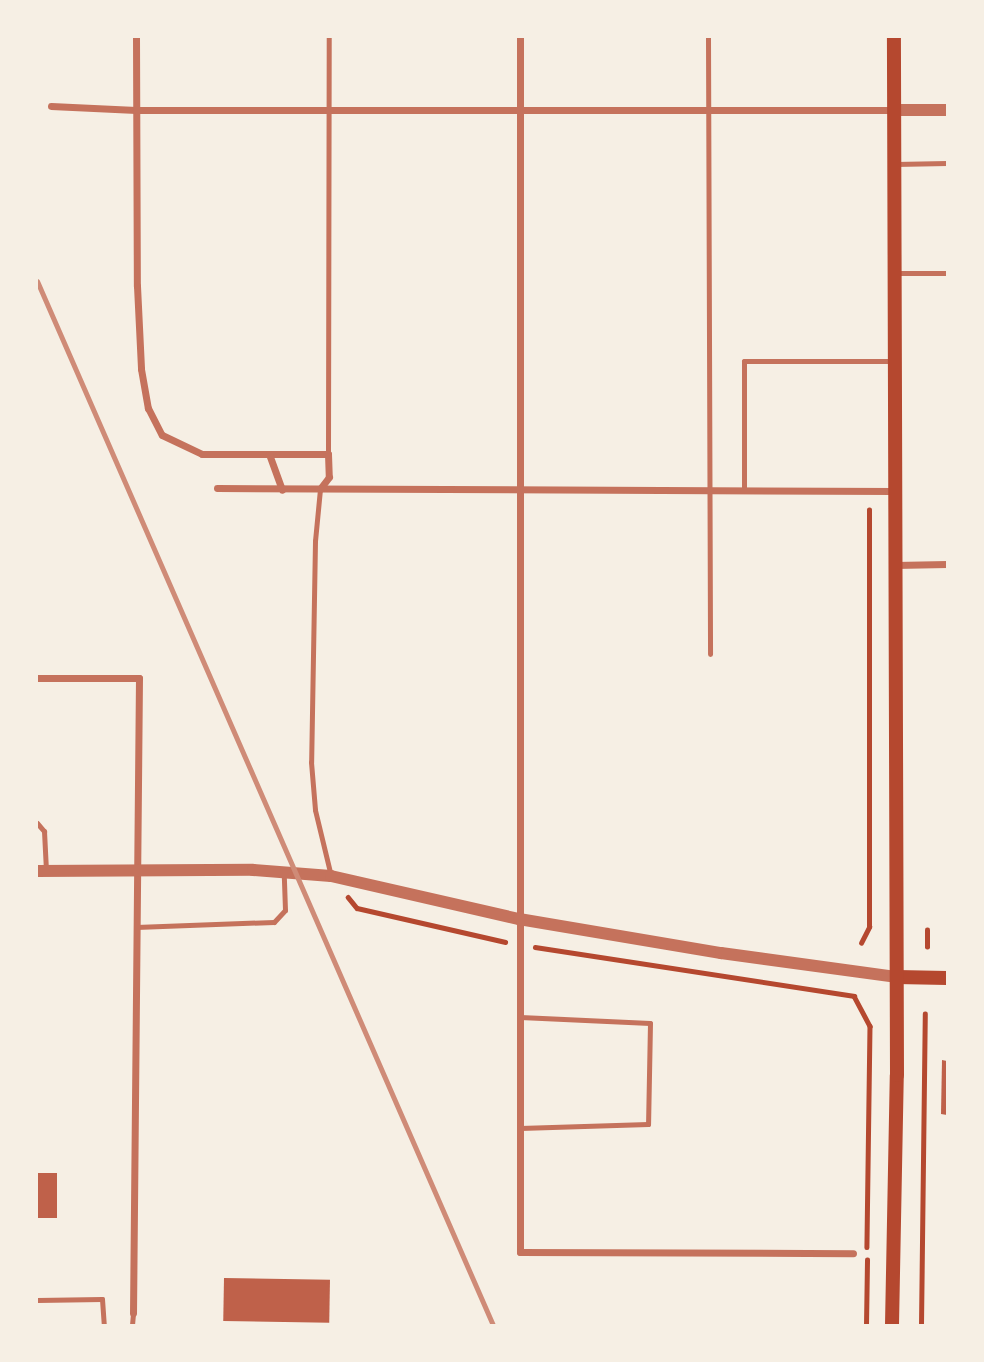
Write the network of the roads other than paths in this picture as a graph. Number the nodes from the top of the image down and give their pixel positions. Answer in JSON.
{"nodes":[{"id":1,"x":136,"y":37,"type":"edge"},
{"id":2,"x":329,"y":37,"type":"edge"},
{"id":3,"x":520,"y":37,"type":"edge"},
{"id":4,"x":708,"y":37,"type":"edge"},
{"id":5,"x":894,"y":37,"type":"edge"},
{"id":6,"x":51,"y":106,"type":"dead end"},
{"id":7,"x":136,"y":110,"type":"junction"},
{"id":8,"x":329,"y":110,"type":"junction"},
{"id":9,"x":520,"y":110,"type":"junction"},
{"id":10,"x":709,"y":110,"type":"junction"},
{"id":11,"x":896,"y":110,"type":"junction"},
{"id":12,"x":947,"y":110,"type":"edge"},
{"id":13,"x":947,"y":163,"type":"edge"},
{"id":14,"x":895,"y":164,"type":"junction"},
{"id":15,"x":895,"y":273,"type":"junction"},
{"id":16,"x":947,"y":273,"type":"edge"},
{"id":17,"x":895,"y":361,"type":"junction"},
{"id":18,"x":269,"y":454,"type":"junction"},
{"id":19,"x":328,"y":454,"type":"junction"},
{"id":20,"x":217,"y":488,"type":"dead end"},
{"id":21,"x":320,"y":489,"type":"junction"},
{"id":22,"x":282,"y":490,"type":"junction"},
{"id":23,"x":520,"y":491,"type":"junction"},
{"id":24,"x":710,"y":491,"type":"junction"},
{"id":25,"x":744,"y":491,"type":"junction"},
{"id":26,"x":894,"y":491,"type":"junction"},
{"id":27,"x":947,"y":564,"type":"edge"},
{"id":28,"x":895,"y":565,"type":"junction"},
{"id":29,"x":710,"y":654,"type":"dead end"},
{"id":30,"x":37,"y":678,"type":"edge"},
{"id":31,"x":37,"y":823,"type":"edge"},
{"id":32,"x":136,"y":870,"type":"junction"},
{"id":33,"x":41,"y":871,"type":"edge"},
{"id":34,"x":284,"y":872,"type":"junction"},
{"id":35,"x":331,"y":876,"type":"junction"},
{"id":36,"x":519,"y":919,"type":"junction"},
{"id":37,"x":136,"y":927,"type":"junction"},
{"id":38,"x":897,"y":976,"type":"junction"},
{"id":39,"x":947,"y":978,"type":"edge"},
{"id":40,"x":520,"y":1017,"type":"junction"},
{"id":41,"x":520,"y":1128,"type":"junction"},
{"id":42,"x":853,"y":1253,"type":"dead end"},
{"id":43,"x":37,"y":1300,"type":"edge"},
{"id":44,"x":133,"y":1313,"type":"joint"},
{"id":45,"x":104,"y":1325,"type":"edge"},
{"id":46,"x":132,"y":1325,"type":"edge"},
{"id":47,"x":892,"y":1325,"type":"edge"}],
"edges":[{"from":1,"to":7,"type":"street"},
{"from":2,"to":8,"type":"lane"},
{"from":3,"to":9,"type":"street"},
{"from":4,"to":10,"type":"lane"},
{"from":5,"to":11,"type":"main road"},
{"from":6,"to":7,"type":"street"},
{"from":7,"to":8,"type":"street"},
{"from":7,"to":18,"type":"street"},
{"from":8,"to":9,"type":"street"},
{"from":8,"to":19,"type":"lane"},
{"from":9,"to":10,"type":"street"},
{"from":9,"to":23,"type":"street"},
{"from":10,"to":11,"type":"street"},
{"from":10,"to":24,"type":"lane"},
{"from":11,"to":12,"type":"street"},
{"from":11,"to":14,"type":"main road"},
{"from":13,"to":14,"type":"lane"},
{"from":14,"to":15,"type":"main road"},
{"from":15,"to":16,"type":"lane"},
{"from":15,"to":17,"type":"main road"},
{"from":17,"to":25,"type":"lane"},
{"from":17,"to":26,"type":"main road"},
{"from":18,"to":19,"type":"street"},
{"from":18,"to":22,"type":"street"},
{"from":19,"to":21,"type":"street"},
{"from":20,"to":22,"type":"street"},
{"from":21,"to":22,"type":"street"},
{"from":21,"to":23,"type":"street"},
{"from":21,"to":35,"type":"lane"},
{"from":23,"to":24,"type":"street"},
{"from":23,"to":36,"type":"street"},
{"from":24,"to":25,"type":"street"},
{"from":24,"to":29,"type":"lane"},
{"from":25,"to":26,"type":"street"},
{"from":26,"to":28,"type":"main road"},
{"from":27,"to":28,"type":"street"},
{"from":28,"to":38,"type":"main road"},
{"from":30,"to":32,"type":"street"},
{"from":31,"to":33,"type":"lane"},
{"from":32,"to":33,"type":"street"},
{"from":32,"to":34,"type":"street"},
{"from":32,"to":37,"type":"street"},
{"from":34,"to":35,"type":"street"},
{"from":34,"to":37,"type":"lane"},
{"from":35,"to":36,"type":"street"},
{"from":36,"to":38,"type":"street"},
{"from":36,"to":40,"type":"street"},
{"from":37,"to":44,"type":"street"},
{"from":38,"to":39,"type":"main road"},
{"from":38,"to":47,"type":"main road"},
{"from":40,"to":41,"type":"street"},
{"from":40,"to":41,"type":"lane"},
{"from":41,"to":42,"type":"street"},
{"from":43,"to":45,"type":"lane"},
{"from":44,"to":46,"type":"lane"}]}
